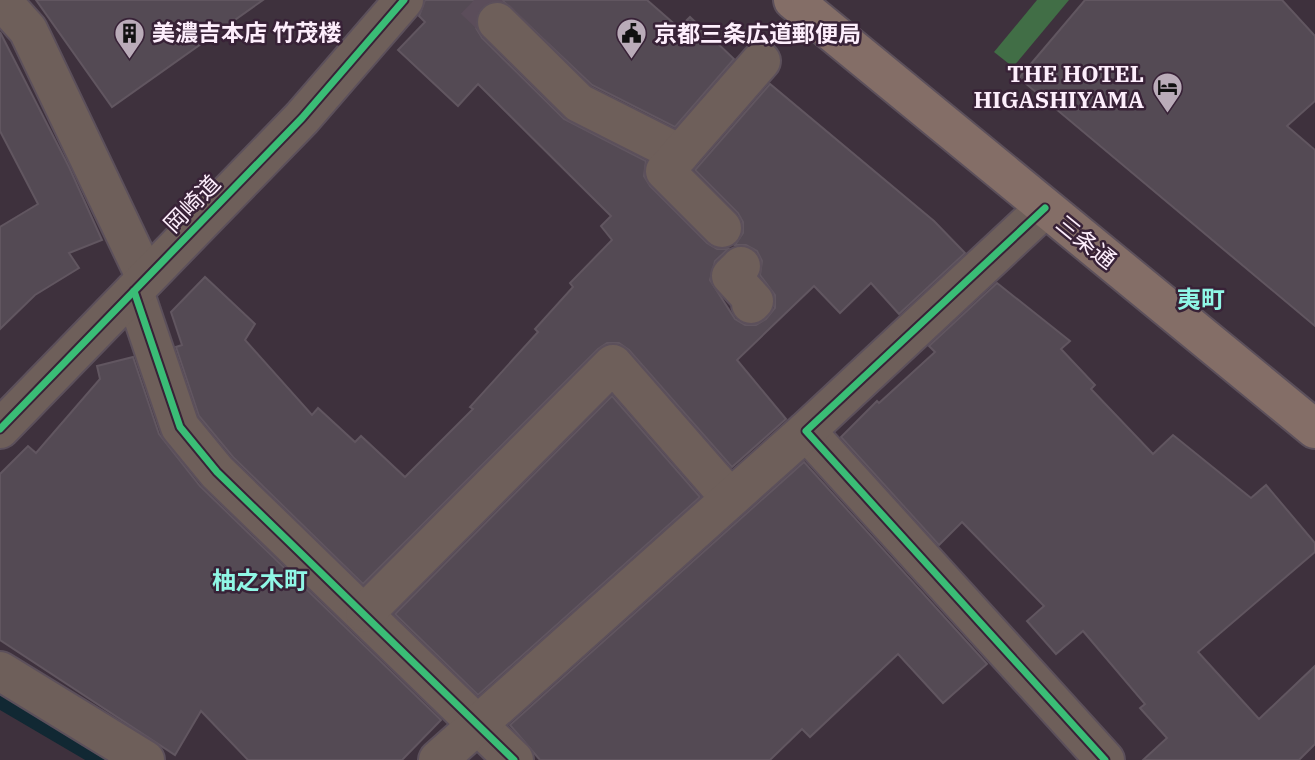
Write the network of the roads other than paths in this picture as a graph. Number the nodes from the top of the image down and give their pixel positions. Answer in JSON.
{"nodes":[{"id":1,"x":1,"y":0,"type":"edge"},
{"id":2,"x":404,"y":0,"type":"edge"},
{"id":3,"x":793,"y":0,"type":"edge"},
{"id":4,"x":497,"y":22,"type":"tunnel mouth"},
{"id":5,"x":761,"y":61,"type":"dead end"},
{"id":6,"x":680,"y":154,"type":"junction"},
{"id":7,"x":1045,"y":208,"type":"junction"},
{"id":8,"x":140,"y":284,"type":"junction"},
{"id":9,"x":751,"y":304,"type":"dead end"},
{"id":10,"x":3,"y":418,"type":"edge"},
{"id":11,"x":1315,"y":429,"type":"edge"},
{"id":12,"x":806,"y":431,"type":"junction"},
{"id":13,"x":730,"y":498,"type":"junction"},
{"id":14,"x":365,"y":613,"type":"junction"},
{"id":15,"x":0,"y":671,"type":"edge"},
{"id":16,"x":477,"y":724,"type":"junction"},
{"id":17,"x":145,"y":760,"type":"edge"},
{"id":18,"x":438,"y":760,"type":"edge"},
{"id":19,"x":514,"y":760,"type":"edge"},
{"id":20,"x":1105,"y":760,"type":"edge"}],
"edges":[{"from":1,"to":8,"type":"street"},
{"from":2,"to":8,"type":"street","name":"岡崎道"},
{"from":3,"to":7,"type":"main road","name":"三条通"},
{"from":4,"to":6,"type":"street"},
{"from":5,"to":6,"type":"street"},
{"from":6,"to":9,"type":"street"},
{"from":7,"to":11,"type":"main road","name":"三条通"},
{"from":7,"to":12,"type":"street"},
{"from":8,"to":10,"type":"street","name":"岡崎道"},
{"from":8,"to":14,"type":"street"},
{"from":12,"to":13,"type":"street"},
{"from":12,"to":20,"type":"street"},
{"from":13,"to":14,"type":"street"},
{"from":13,"to":16,"type":"street"},
{"from":14,"to":16,"type":"street"},
{"from":15,"to":17,"type":"street"},
{"from":16,"to":18,"type":"street"},
{"from":16,"to":19,"type":"street"}]}
